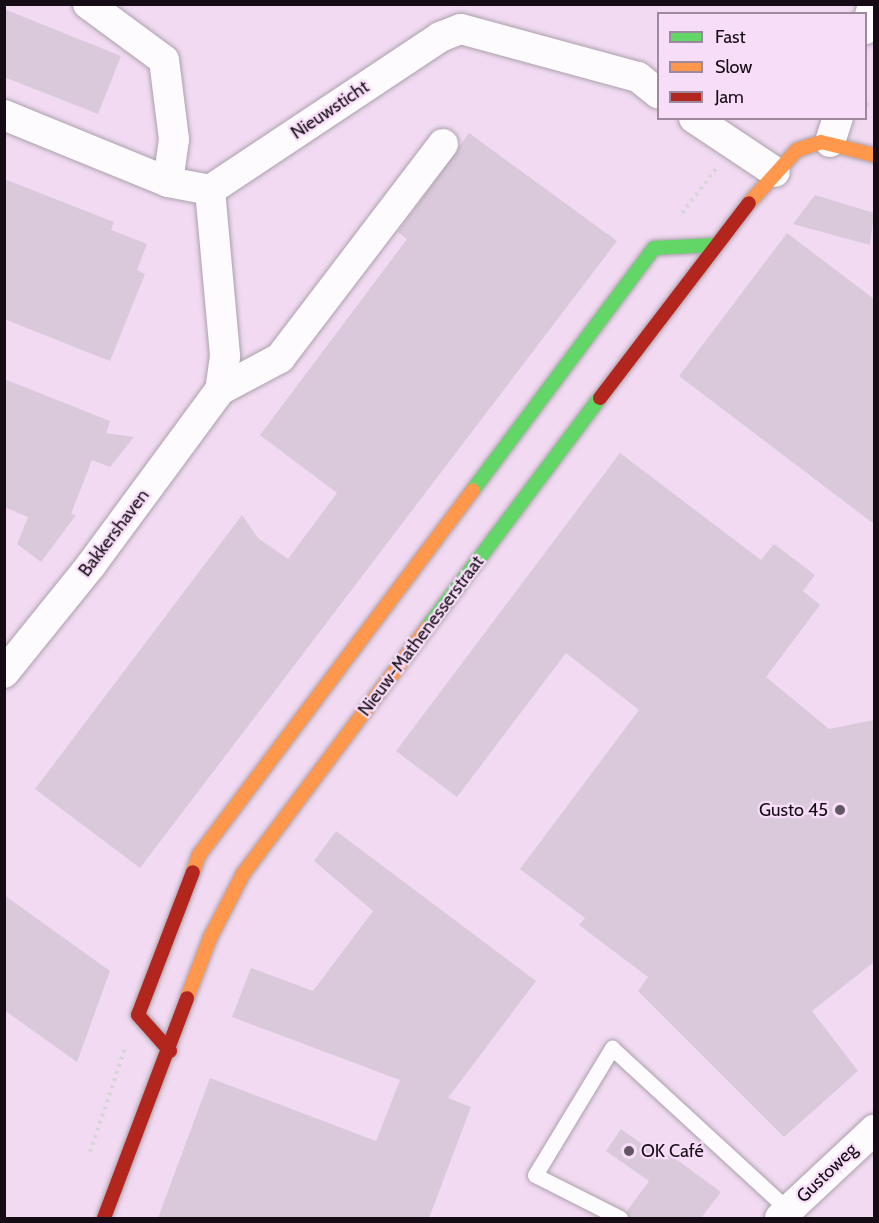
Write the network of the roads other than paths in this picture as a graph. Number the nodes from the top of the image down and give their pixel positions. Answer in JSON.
{"nodes":[{"id":1,"x":88,"y":4,"type":"edge"},
{"id":2,"x":873,"y":4,"type":"edge"},
{"id":3,"x":867,"y":25,"type":"edge"},
{"id":4,"x":657,"y":92,"type":"edge"},
{"id":5,"x":4,"y":115,"type":"edge"},
{"id":6,"x":697,"y":120,"type":"edge"},
{"id":7,"x":834,"y":130,"type":"edge"},
{"id":8,"x":443,"y":144,"type":"dead end"},
{"id":9,"x":874,"y":155,"type":"edge"},
{"id":10,"x":775,"y":172,"type":"junction"},
{"id":11,"x":168,"y":182,"type":"junction"},
{"id":12,"x":210,"y":190,"type":"junction"},
{"id":13,"x":715,"y":245,"type":"junction"},
{"id":14,"x":220,"y":390,"type":"junction"},
{"id":15,"x":4,"y":673,"type":"edge"},
{"id":16,"x":170,"y":1051,"type":"junction"},
{"id":17,"x":874,"y":1130,"type":"edge"},
{"id":18,"x":784,"y":1214,"type":"edge"},
{"id":19,"x":104,"y":1218,"type":"edge"},
{"id":20,"x":620,"y":1218,"type":"edge"}],
"edges":[{"from":1,"to":11,"type":"street"},
{"from":2,"to":3,"type":"street"},
{"from":4,"to":12,"type":"street","name":"Nieuwsticht"},
{"from":5,"to":11,"type":"street"},
{"from":6,"to":10,"type":"street"},
{"from":7,"to":9,"type":"street"},
{"from":7,"to":10,"type":"street","name":"Nieuw-Mathenesserstraat"},
{"from":8,"to":14,"type":"street","name":"Bakkershaven"},
{"from":10,"to":13,"type":"street","name":"Nieuw-Mathenesserstraat"},
{"from":11,"to":12,"type":"street"},
{"from":12,"to":14,"type":"street","name":"Bakkershaven"},
{"from":13,"to":16,"type":"street","name":"Nieuw-Mathenesserstraat"},
{"from":13,"to":16,"type":"street"},
{"from":14,"to":15,"type":"street","name":"Bakkershaven"},
{"from":16,"to":19,"type":"street","name":"Nieuw-Mathenesserstraat"},
{"from":17,"to":18,"type":"street","name":"Gustoweg"},
{"from":18,"to":20,"type":"lane"}]}
